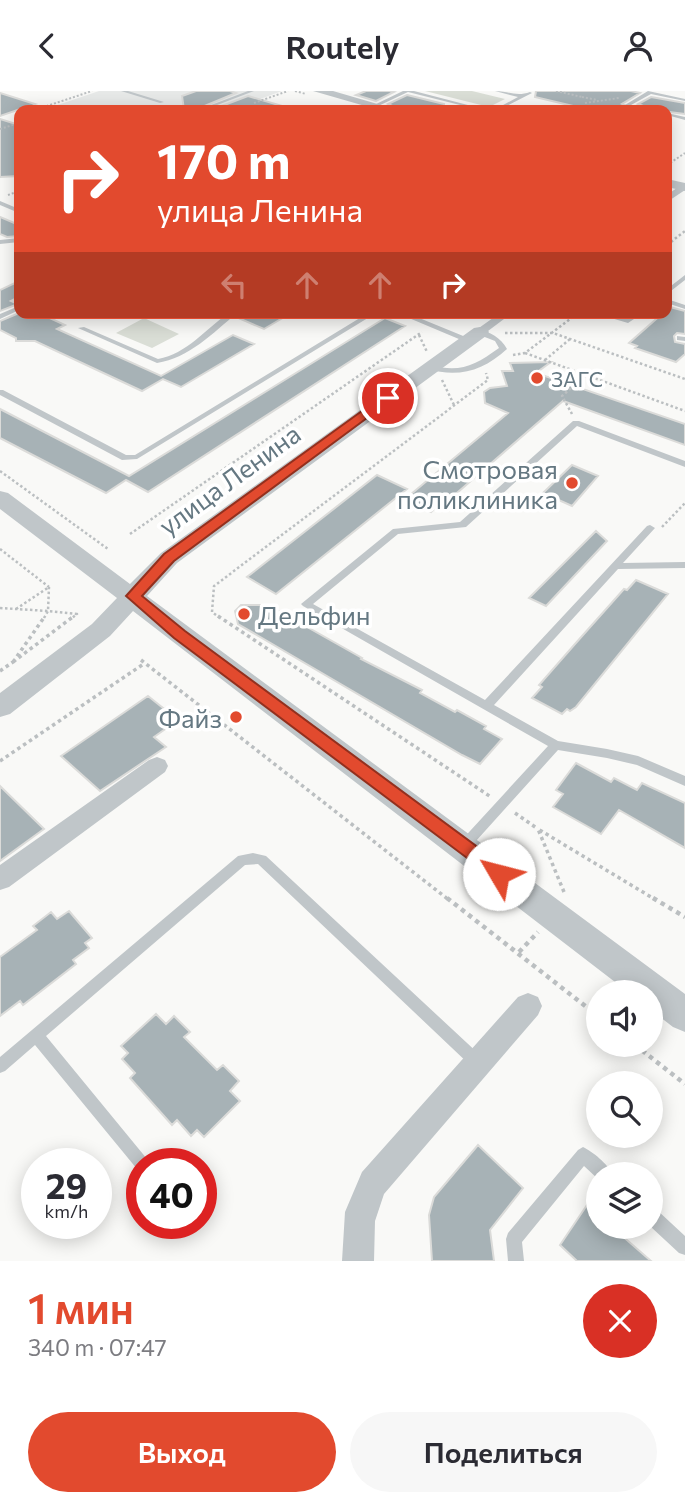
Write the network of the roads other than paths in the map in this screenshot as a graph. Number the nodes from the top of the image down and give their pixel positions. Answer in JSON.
{"nodes":[{"id":1,"x":34,"y":91,"type":"edge"},
{"id":2,"x":43,"y":91,"type":"edge"},
{"id":3,"x":123,"y":91,"type":"edge"},
{"id":4,"x":252,"y":91,"type":"edge"},
{"id":5,"x":319,"y":91,"type":"edge"},
{"id":6,"x":407,"y":91,"type":"edge"},
{"id":7,"x":497,"y":91,"type":"edge"},
{"id":8,"x":338,"y":93,"type":"edge"},
{"id":9,"x":530,"y":93,"type":"dead end"},
{"id":10,"x":523,"y":97,"type":"junction"},
{"id":11,"x":685,"y":100,"type":"edge"},
{"id":12,"x":162,"y":103,"type":"dead end"},
{"id":13,"x":214,"y":105,"type":"edge"},
{"id":14,"x":371,"y":105,"type":"edge"},
{"id":15,"x":376,"y":105,"type":"edge"},
{"id":16,"x":464,"y":105,"type":"edge"},
{"id":17,"x":506,"y":105,"type":"edge"},
{"id":18,"x":627,"y":105,"type":"edge"},
{"id":19,"x":223,"y":319,"type":"edge"},
{"id":20,"x":362,"y":319,"type":"edge"},
{"id":21,"x":416,"y":319,"type":"edge"},
{"id":22,"x":498,"y":319,"type":"edge"},
{"id":23,"x":82,"y":328,"type":"dead end"},
{"id":24,"x":474,"y":336,"type":"junction"},
{"id":25,"x":430,"y":367,"type":"junction"},
{"id":26,"x":0,"y":392,"type":"edge"},
{"id":27,"x":685,"y":464,"type":"edge"},
{"id":28,"x":0,"y":498,"type":"edge"},
{"id":29,"x":650,"y":528,"type":"road end"},
{"id":30,"x":685,"y":565,"type":"edge"},
{"id":31,"x":615,"y":566,"type":"junction"},
{"id":32,"x":133,"y":596,"type":"junction"},
{"id":33,"x":487,"y":705,"type":"junction"},
{"id":34,"x":0,"y":707,"type":"edge"},
{"id":35,"x":556,"y":745,"type":"junction"},
{"id":36,"x":157,"y":766,"type":"dead end"},
{"id":37,"x":685,"y":781,"type":"edge"},
{"id":38,"x":463,"y":847,"type":"junction"},
{"id":39,"x":0,"y":879,"type":"edge"},
{"id":40,"x":528,"y":1006,"type":"dead end"},
{"id":41,"x":685,"y":1015,"type":"edge"},
{"id":42,"x":37,"y":1036,"type":"junction"},
{"id":43,"x":478,"y":1063,"type":"junction"},
{"id":44,"x":0,"y":1066,"type":"edge"},
{"id":45,"x":129,"y":1148,"type":"edge"},
{"id":46,"x":591,"y":1162,"type":"edge"},
{"id":47,"x":663,"y":1227,"type":"edge"},
{"id":48,"x":685,"y":1247,"type":"edge"},
{"id":49,"x":358,"y":1261,"type":"edge"},
{"id":50,"x":516,"y":1261,"type":"edge"}],
"edges":[{"from":1,"to":2,"type":"lane"},
{"from":3,"to":12,"type":"lane"},
{"from":4,"to":13,"type":"lane"},
{"from":5,"to":8,"type":"street"},
{"from":6,"to":15,"type":"lane"},
{"from":6,"to":16,"type":"lane"},
{"from":7,"to":10,"type":"lane"},
{"from":8,"to":14,"type":"street"},
{"from":9,"to":10,"type":"lane"},
{"from":10,"to":17,"type":"lane"},
{"from":11,"to":18,"type":"lane"},
{"from":19,"to":23,"type":"lane"},
{"from":20,"to":26,"type":"lane"},
{"from":21,"to":24,"type":"lane"},
{"from":22,"to":24,"type":"street","name":"улица Ленина"},
{"from":24,"to":25,"type":"street","name":"улица Ленина"},
{"from":24,"to":25,"type":"lane"},
{"from":25,"to":32,"type":"street","name":"улица Ленина"},
{"from":27,"to":33,"type":"lane"},
{"from":28,"to":32,"type":"street"},
{"from":29,"to":31,"type":"lane"},
{"from":30,"to":31,"type":"lane"},
{"from":31,"to":33,"type":"lane"},
{"from":32,"to":34,"type":"street","name":"улица Ленина"},
{"from":32,"to":38,"type":"street"},
{"from":33,"to":35,"type":"lane"},
{"from":35,"to":37,"type":"lane"},
{"from":35,"to":38,"type":"lane"},
{"from":36,"to":39,"type":"street"},
{"from":38,"to":41,"type":"street"},
{"from":40,"to":43,"type":"street"},
{"from":42,"to":43,"type":"lane"},
{"from":42,"to":44,"type":"lane"},
{"from":42,"to":45,"type":"lane"},
{"from":43,"to":49,"type":"street"},
{"from":46,"to":50,"type":"lane"},
{"from":47,"to":48,"type":"lane"}]}
